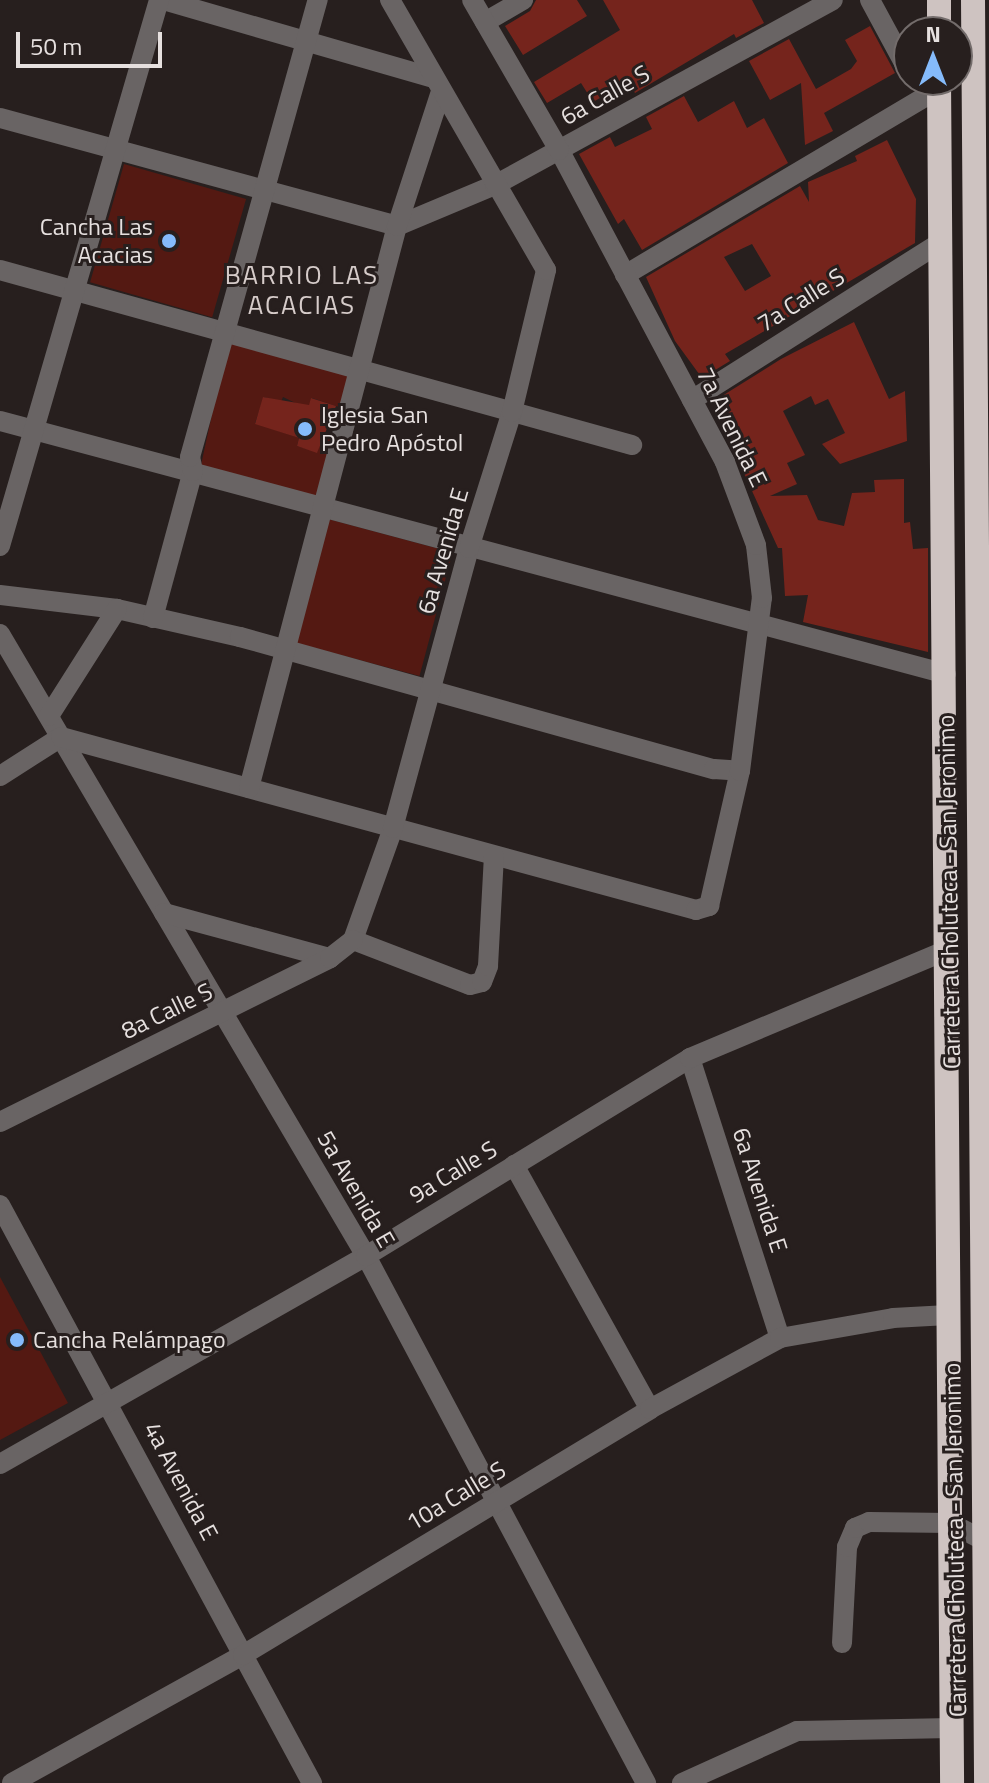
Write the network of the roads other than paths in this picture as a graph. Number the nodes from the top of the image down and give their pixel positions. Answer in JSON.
{"nodes":[{"id":1,"x":161,"y":0,"type":"edge"},
{"id":2,"x":318,"y":0,"type":"edge"},
{"id":3,"x":390,"y":0,"type":"edge"},
{"id":4,"x":472,"y":0,"type":"edge"},
{"id":5,"x":523,"y":0,"type":"edge"},
{"id":6,"x":833,"y":0,"type":"edge"},
{"id":7,"x":870,"y":0,"type":"edge"},
{"id":8,"x":973,"y":0,"type":"edge"},
{"id":9,"x":485,"y":22,"type":"junction"},
{"id":10,"x":308,"y":42,"type":"junction"},
{"id":11,"x":893,"y":42,"type":"edge"},
{"id":12,"x":438,"y":84,"type":"junction"},
{"id":13,"x":909,"y":96,"type":"edge"},
{"id":14,"x":928,"y":96,"type":"edge"},
{"id":15,"x":981,"y":117,"type":"edge"},
{"id":16,"x":0,"y":118,"type":"edge"},
{"id":17,"x":114,"y":149,"type":"junction"},
{"id":18,"x":559,"y":150,"type":"junction"},
{"id":19,"x":495,"y":185,"type":"junction"},
{"id":20,"x":266,"y":191,"type":"junction"},
{"id":21,"x":981,"y":198,"type":"edge"},
{"id":22,"x":397,"y":226,"type":"junction"},
{"id":23,"x":938,"y":244,"type":"junction"},
{"id":24,"x":0,"y":270,"type":"edge"},
{"id":25,"x":625,"y":275,"type":"junction"},
{"id":26,"x":73,"y":290,"type":"junction"},
{"id":27,"x":227,"y":331,"type":"junction"},
{"id":28,"x":359,"y":368,"type":"junction"},
{"id":29,"x":692,"y":400,"type":"junction"},
{"id":30,"x":512,"y":412,"type":"junction"},
{"id":31,"x":0,"y":421,"type":"edge"},
{"id":32,"x":33,"y":429,"type":"junction"},
{"id":33,"x":632,"y":445,"type":"dead end"},
{"id":34,"x":193,"y":471,"type":"junction"},
{"id":35,"x":322,"y":509,"type":"junction"},
{"id":36,"x":0,"y":546,"type":"edge"},
{"id":37,"x":469,"y":548,"type":"junction"},
{"id":38,"x":0,"y":595,"type":"edge"},
{"id":39,"x":117,"y":609,"type":"junction"},
{"id":40,"x":153,"y":618,"type":"junction"},
{"id":41,"x":757,"y":624,"type":"junction"},
{"id":42,"x":0,"y":634,"type":"edge"},
{"id":43,"x":285,"y":649,"type":"junction"},
{"id":44,"x":946,"y":674,"type":"junction"},
{"id":45,"x":431,"y":689,"type":"junction"},
{"id":46,"x":49,"y":716,"type":"junction"},
{"id":47,"x":61,"y":737,"type":"junction"},
{"id":48,"x":982,"y":764,"type":"edge"},
{"id":49,"x":740,"y":771,"type":"junction"},
{"id":50,"x":0,"y":776,"type":"edge"},
{"id":51,"x":249,"y":788,"type":"junction"},
{"id":52,"x":393,"y":828,"type":"junction"},
{"id":53,"x":494,"y":856,"type":"junction"},
{"id":54,"x":164,"y":913,"type":"junction"},
{"id":55,"x":353,"y":940,"type":"junction"},
{"id":56,"x":945,"y":951,"type":"junction"},
{"id":57,"x":330,"y":958,"type":"junction"},
{"id":58,"x":984,"y":1000,"type":"edge"},
{"id":59,"x":222,"y":1013,"type":"junction"},
{"id":60,"x":690,"y":1058,"type":"junction"},
{"id":61,"x":0,"y":1122,"type":"edge"},
{"id":62,"x":514,"y":1165,"type":"junction"},
{"id":63,"x":0,"y":1205,"type":"edge"},
{"id":64,"x":366,"y":1256,"type":"junction"},
{"id":65,"x":984,"y":1281,"type":"edge"},
{"id":66,"x":948,"y":1315,"type":"junction"},
{"id":67,"x":985,"y":1320,"type":"edge"},
{"id":68,"x":780,"y":1338,"type":"junction"},
{"id":69,"x":110,"y":1401,"type":"junction"},
{"id":70,"x":650,"y":1409,"type":"junction"},
{"id":71,"x":0,"y":1464,"type":"edge"},
{"id":72,"x":499,"y":1500,"type":"junction"},
{"id":73,"x":950,"y":1523,"type":"junction"},
{"id":74,"x":986,"y":1531,"type":"edge"},
{"id":75,"x":842,"y":1643,"type":"dead end"},
{"id":76,"x":243,"y":1655,"type":"junction"},
{"id":77,"x":952,"y":1728,"type":"junction"},
{"id":78,"x":12,"y":1783,"type":"edge"},
{"id":79,"x":312,"y":1783,"type":"edge"},
{"id":80,"x":646,"y":1783,"type":"edge"},
{"id":81,"x":682,"y":1783,"type":"edge"},
{"id":82,"x":952,"y":1783,"type":"edge"},
{"id":83,"x":986,"y":1783,"type":"edge"}],
"edges":[{"from":1,"to":10,"type":"street"},
{"from":1,"to":17,"type":"street"},
{"from":2,"to":10,"type":"street"},
{"from":3,"to":12,"type":"street","name":"6a Avenida E"},
{"from":4,"to":9,"type":"street","name":"7a Avenida E"},
{"from":5,"to":9,"type":"street"},
{"from":6,"to":18,"type":"street","name":"6a Calle S"},
{"from":7,"to":11,"type":"street"},
{"from":8,"to":15,"type":"highway","name":"Carretera Choluteca - San Jeronimo"},
{"from":9,"to":18,"type":"street","name":"7a Avenida E"},
{"from":10,"to":12,"type":"street"},
{"from":10,"to":20,"type":"street"},
{"from":12,"to":19,"type":"street","name":"6a Avenida E"},
{"from":12,"to":22,"type":"street"},
{"from":13,"to":25,"type":"street"},
{"from":14,"to":23,"type":"highway","name":"Carretera Choluteca - San Jeronimo"},
{"from":15,"to":21,"type":"highway","name":"Carretera Choluteca - San Jeronimo"},
{"from":16,"to":17,"type":"street"},
{"from":17,"to":20,"type":"street"},
{"from":17,"to":26,"type":"street"},
{"from":18,"to":19,"type":"street","name":"6a Calle S"},
{"from":18,"to":25,"type":"street","name":"7a Avenida E"},
{"from":19,"to":22,"type":"street","name":"6a Calle S"},
{"from":19,"to":30,"type":"street","name":"6a Avenida E"},
{"from":20,"to":22,"type":"street"},
{"from":20,"to":27,"type":"street"},
{"from":21,"to":48,"type":"highway","name":"Carretera Choluteca - San Jeronimo"},
{"from":22,"to":28,"type":"street"},
{"from":23,"to":29,"type":"street","name":"7a Calle S"},
{"from":23,"to":44,"type":"highway","name":"Carretera Choluteca - San Jeronimo"},
{"from":24,"to":26,"type":"street"},
{"from":25,"to":29,"type":"street","name":"7a Avenida E"},
{"from":26,"to":27,"type":"street"},
{"from":26,"to":32,"type":"street"},
{"from":27,"to":28,"type":"street"},
{"from":27,"to":34,"type":"street"},
{"from":28,"to":30,"type":"street"},
{"from":28,"to":35,"type":"street"},
{"from":29,"to":41,"type":"street","name":"7a Avenida E"},
{"from":30,"to":33,"type":"street"},
{"from":30,"to":37,"type":"street","name":"6a Avenida E"},
{"from":31,"to":32,"type":"street"},
{"from":32,"to":34,"type":"street"},
{"from":32,"to":36,"type":"street"},
{"from":34,"to":35,"type":"street"},
{"from":34,"to":40,"type":"street"},
{"from":35,"to":37,"type":"street"},
{"from":35,"to":43,"type":"street"},
{"from":37,"to":41,"type":"street"},
{"from":37,"to":45,"type":"street","name":"6a Avenida E"},
{"from":38,"to":39,"type":"street"},
{"from":39,"to":40,"type":"street"},
{"from":39,"to":46,"type":"street"},
{"from":40,"to":43,"type":"street"},
{"from":41,"to":44,"type":"street"},
{"from":41,"to":49,"type":"street","name":"7a Avenida E"},
{"from":42,"to":46,"type":"street","name":"5a Avenida E"},
{"from":43,"to":45,"type":"street"},
{"from":43,"to":51,"type":"street"},
{"from":44,"to":56,"type":"highway","name":"Carretera Choluteca - San Jeronimo"},
{"from":45,"to":49,"type":"street"},
{"from":45,"to":52,"type":"street","name":"6a Avenida E"},
{"from":46,"to":47,"type":"street","name":"5a Avenida E"},
{"from":47,"to":50,"type":"street"},
{"from":47,"to":51,"type":"street"},
{"from":47,"to":54,"type":"street","name":"5a Avenida E"},
{"from":48,"to":58,"type":"highway","name":"Carretera Choluteca - San Jeronimo"},
{"from":49,"to":53,"type":"street","name":"7a Avenida E"},
{"from":51,"to":52,"type":"street"},
{"from":52,"to":53,"type":"street"},
{"from":52,"to":55,"type":"street","name":"6a Avenida E"},
{"from":53,"to":55,"type":"street"},
{"from":54,"to":57,"type":"street"},
{"from":54,"to":59,"type":"street","name":"5a Avenida E"},
{"from":55,"to":57,"type":"street","name":"8a Calle S"},
{"from":56,"to":60,"type":"street","name":"9a Calle S"},
{"from":56,"to":66,"type":"highway","name":"Carretera Choluteca - San Jeronimo"},
{"from":57,"to":59,"type":"street","name":"8a Calle S"},
{"from":58,"to":65,"type":"highway","name":"Carretera Choluteca - San Jeronimo"},
{"from":59,"to":61,"type":"street","name":"8a Calle S"},
{"from":59,"to":64,"type":"street","name":"5a Avenida E"},
{"from":60,"to":62,"type":"street","name":"9a Calle S"},
{"from":60,"to":68,"type":"street","name":"6a Avenida E"},
{"from":62,"to":64,"type":"street","name":"9a Calle S"},
{"from":62,"to":70,"type":"street"},
{"from":63,"to":69,"type":"street","name":"4a Avenida E"},
{"from":64,"to":69,"type":"street","name":"9a Calle S"},
{"from":64,"to":72,"type":"street","name":"5a Avenida E"},
{"from":65,"to":67,"type":"highway","name":"Carretera Choluteca - San Jeronimo"},
{"from":66,"to":68,"type":"street","name":"10a Calle S"},
{"from":66,"to":73,"type":"highway","name":"Carretera Choluteca - San Jeronimo"},
{"from":67,"to":74,"type":"highway","name":"Carretera Choluteca - San Jeronimo"},
{"from":68,"to":70,"type":"street","name":"10a Calle S"},
{"from":69,"to":71,"type":"street","name":"9a Calle S"},
{"from":69,"to":76,"type":"street","name":"4a Avenida E"},
{"from":70,"to":72,"type":"street","name":"10a Calle S"},
{"from":72,"to":76,"type":"street","name":"10a Calle S"},
{"from":72,"to":80,"type":"street","name":"5a Avenida E"},
{"from":73,"to":74,"type":"street"},
{"from":73,"to":75,"type":"street"},
{"from":73,"to":77,"type":"highway","name":"Carretera Choluteca - San Jeronimo"},
{"from":74,"to":83,"type":"highway","name":"Carretera Choluteca - San Jeronimo"},
{"from":76,"to":78,"type":"street","name":"10a Calle S"},
{"from":76,"to":79,"type":"street","name":"4a Avenida E"},
{"from":77,"to":81,"type":"street"},
{"from":77,"to":82,"type":"highway","name":"Carretera Choluteca - San Jeronimo"}]}
